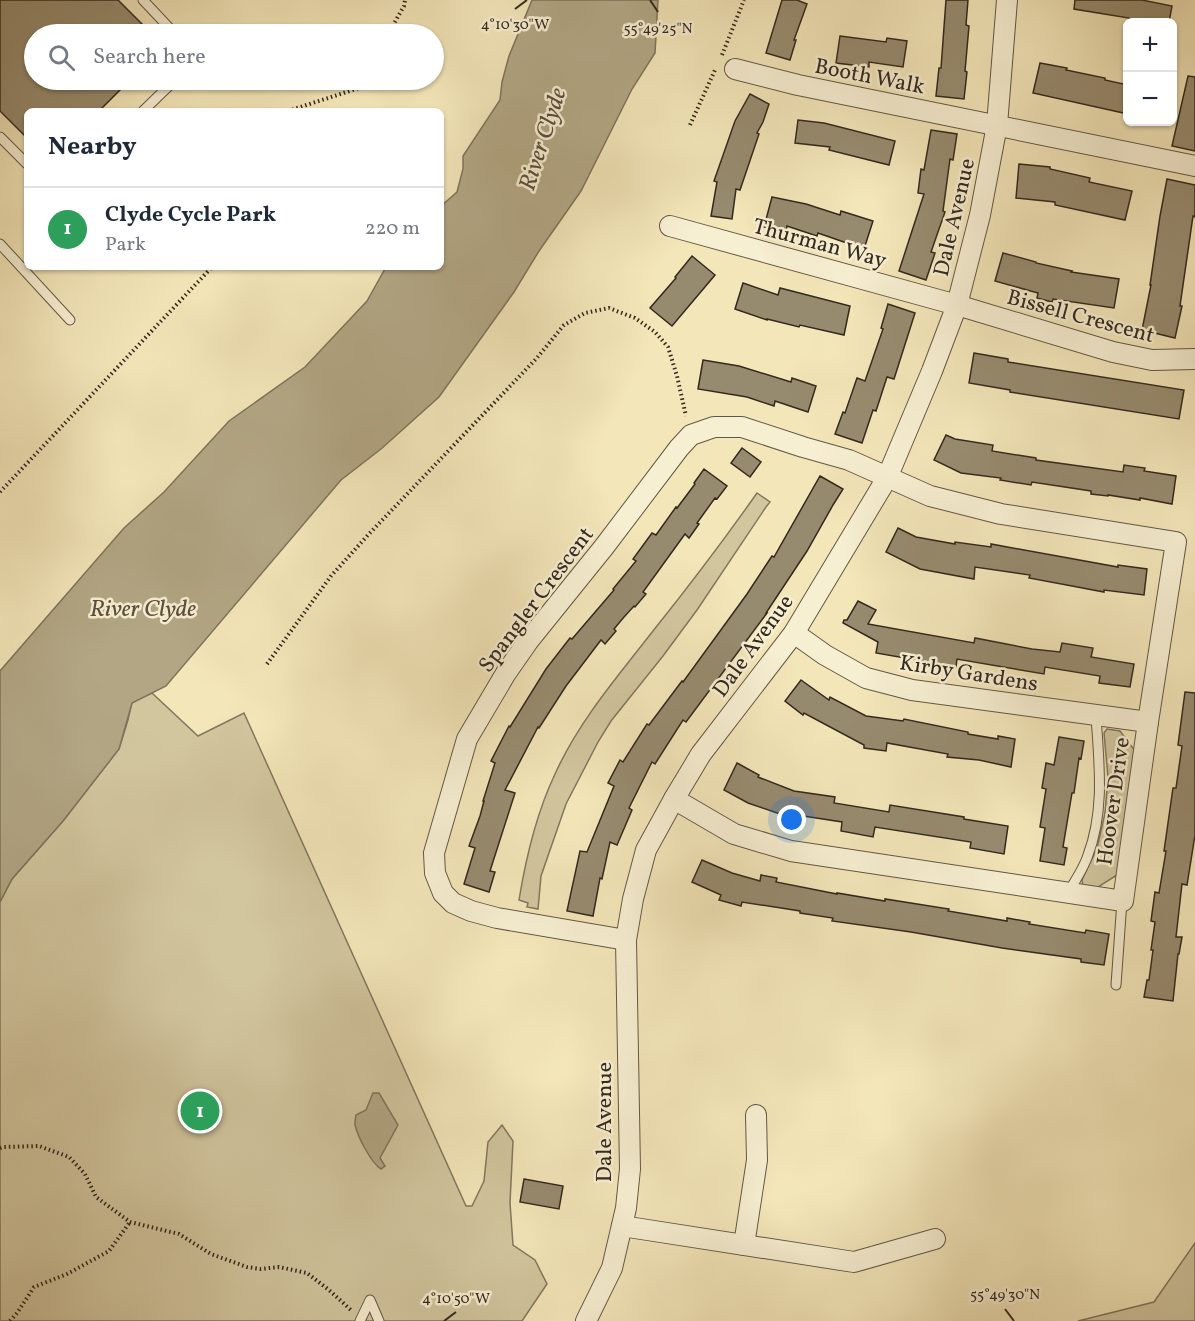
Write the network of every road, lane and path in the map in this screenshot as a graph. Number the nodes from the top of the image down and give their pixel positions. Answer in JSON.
{"nodes":[{"id":1,"x":143,"y":0,"type":"edge"},
{"id":2,"x":405,"y":0,"type":"edge"},
{"id":3,"x":1007,"y":0,"type":"edge"},
{"id":4,"x":166,"y":24,"type":"edge"},
{"id":5,"x":394,"y":24,"type":"edge"},
{"id":6,"x":735,"y":69,"type":"dead end"},
{"id":7,"x":165,"y":90,"type":"edge"},
{"id":8,"x":353,"y":90,"type":"edge"},
{"id":9,"x":146,"y":108,"type":"edge"},
{"id":10,"x":297,"y":108,"type":"edge"},
{"id":11,"x":997,"y":125,"type":"junction"},
{"id":12,"x":0,"y":137,"type":"edge"},
{"id":13,"x":24,"y":161,"type":"edge"},
{"id":14,"x":1195,"y":166,"type":"edge"},
{"id":15,"x":670,"y":226,"type":"dead end"},
{"id":16,"x":0,"y":244,"type":"edge"},
{"id":17,"x":209,"y":270,"type":"edge"},
{"id":18,"x":957,"y":305,"type":"junction"},
{"id":19,"x":70,"y":320,"type":"dead end"},
{"id":20,"x":1195,"y":359,"type":"edge"},
{"id":21,"x":691,"y":435,"type":"junction"},
{"id":22,"x":887,"y":478,"type":"junction"},
{"id":23,"x":0,"y":492,"type":"edge"},
{"id":24,"x":795,"y":633,"type":"junction"},
{"id":25,"x":267,"y":664,"type":"dead end"},
{"id":26,"x":1096,"y":716,"type":"junction"},
{"id":27,"x":1148,"y":722,"type":"junction"},
{"id":28,"x":674,"y":799,"type":"junction"},
{"id":29,"x":1069,"y":892,"type":"junction"},
{"id":30,"x":1122,"y":901,"type":"junction"},
{"id":31,"x":626,"y":940,"type":"junction"},
{"id":32,"x":1116,"y":985,"type":"dead end"},
{"id":33,"x":756,"y":1115,"type":"dead end"},
{"id":34,"x":0,"y":1148,"type":"edge"},
{"id":35,"x":130,"y":1222,"type":"junction"},
{"id":36,"x":622,"y":1226,"type":"junction"},
{"id":37,"x":935,"y":1239,"type":"dead end"},
{"id":38,"x":744,"y":1245,"type":"junction"},
{"id":39,"x":361,"y":1320,"type":"edge"},
{"id":40,"x":10,"y":1321,"type":"edge"},
{"id":41,"x":379,"y":1321,"type":"edge"},
{"id":42,"x":586,"y":1321,"type":"edge"}],
"edges":[{"from":1,"to":4,"type":"lane"},
{"from":2,"to":5,"type":"path"},
{"from":3,"to":11,"type":"street","name":"Dale Avenue"},
{"from":6,"to":11,"type":"street","name":"Booth Walk"},
{"from":7,"to":9,"type":"lane"},
{"from":8,"to":10,"type":"path"},
{"from":11,"to":14,"type":"street","name":"Booth Walk"},
{"from":11,"to":18,"type":"street","name":"Dale Avenue"},
{"from":12,"to":13,"type":"lane"},
{"from":15,"to":18,"type":"street","name":"Thurman Way"},
{"from":16,"to":19,"type":"lane"},
{"from":17,"to":23,"type":"path"},
{"from":18,"to":20,"type":"street","name":"Bissell Crescent"},
{"from":18,"to":22,"type":"street","name":"Dale Avenue"},
{"from":21,"to":22,"type":"street"},
{"from":21,"to":25,"type":"path"},
{"from":21,"to":31,"type":"street","name":"Spangler Crescent"},
{"from":22,"to":24,"type":"street","name":"Dale Avenue"},
{"from":22,"to":27,"type":"street","name":"Hoover Drive"},
{"from":24,"to":26,"type":"street","name":"Kirby Gardens"},
{"from":24,"to":28,"type":"street","name":"Dale Avenue"},
{"from":26,"to":27,"type":"street","name":"Kirby Gardens"},
{"from":26,"to":29,"type":"lane"},
{"from":27,"to":30,"type":"street","name":"Hoover Drive"},
{"from":28,"to":29,"type":"street","name":"Hoover Drive"},
{"from":28,"to":31,"type":"street","name":"Dale Avenue"},
{"from":29,"to":30,"type":"street","name":"Hoover Drive"},
{"from":30,"to":32,"type":"lane"},
{"from":31,"to":36,"type":"street","name":"Dale Avenue"},
{"from":33,"to":38,"type":"street"},
{"from":34,"to":35,"type":"path"},
{"from":35,"to":39,"type":"path"},
{"from":35,"to":40,"type":"path"},
{"from":36,"to":38,"type":"street"},
{"from":36,"to":42,"type":"street","name":"Dale Avenue"},
{"from":37,"to":38,"type":"street"},
{"from":39,"to":41,"type":"lane"}]}
